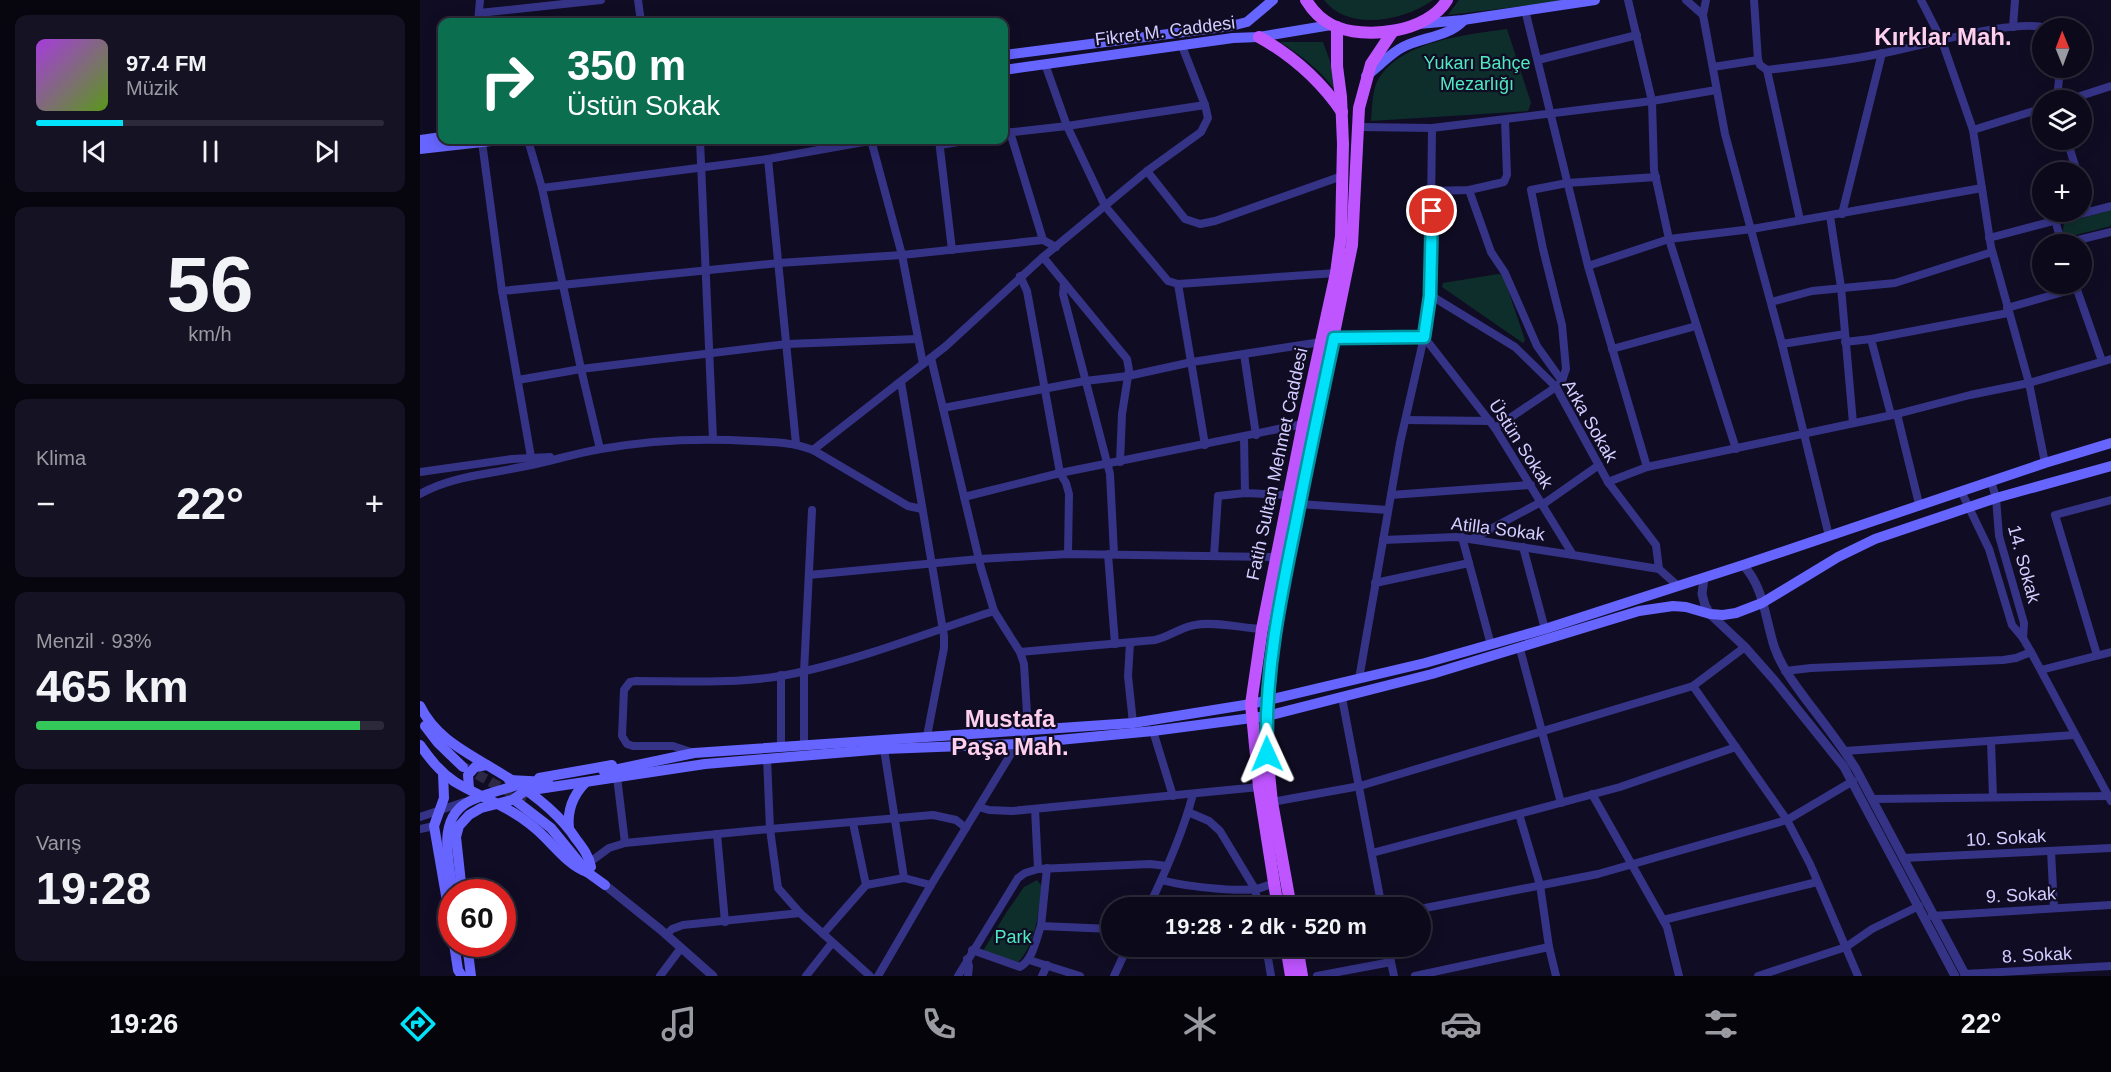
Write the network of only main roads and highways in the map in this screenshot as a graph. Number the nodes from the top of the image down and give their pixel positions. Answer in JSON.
{"nodes":[{"id":1,"x":1273,"y":0,"type":"edge"},
{"id":2,"x":1306,"y":0,"type":"edge"},
{"id":3,"x":1448,"y":0,"type":"edge"},
{"id":4,"x":1595,"y":0,"type":"edge"},
{"id":5,"x":1463,"y":20,"type":"junction"},
{"id":6,"x":1415,"y":24,"type":"junction"},
{"id":7,"x":1334,"y":26,"type":"junction"},
{"id":8,"x":1393,"y":31,"type":"junction"},
{"id":9,"x":1259,"y":37,"type":"junction"},
{"id":10,"x":1008,"y":55,"type":"edge"},
{"id":11,"x":1008,"y":69,"type":"edge"},
{"id":12,"x":1366,"y":76,"type":"junction"},
{"id":13,"x":1342,"y":113,"type":"junction"},
{"id":14,"x":438,"y":138,"type":"edge"},
{"id":15,"x":420,"y":140,"type":"edge"},
{"id":16,"x":464,"y":144,"type":"edge"},
{"id":17,"x":420,"y":149,"type":"edge"},
{"id":18,"x":2111,"y":444,"type":"edge"},
{"id":19,"x":2111,"y":466,"type":"edge"},
{"id":20,"x":1269,"y":700,"type":"junction"},
{"id":21,"x":1251,"y":704,"type":"junction"},
{"id":22,"x":420,"y":706,"type":"edge"},
{"id":23,"x":1267,"y":716,"type":"junction"},
{"id":24,"x":420,"y":718,"type":"edge"},
{"id":25,"x":1251,"y":718,"type":"junction"},
{"id":26,"x":420,"y":728,"type":"edge"},
{"id":27,"x":420,"y":745,"type":"edge"},
{"id":28,"x":694,"y":753,"type":"junction"},
{"id":29,"x":487,"y":765,"type":"junction"},
{"id":30,"x":443,"y":773,"type":"junction"},
{"id":31,"x":509,"y":780,"type":"junction"},
{"id":32,"x":586,"y":782,"type":"junction"},
{"id":33,"x":470,"y":794,"type":"junction"},
{"id":34,"x":522,"y":798,"type":"junction"},
{"id":35,"x":496,"y":803,"type":"junction"},
{"id":36,"x":570,"y":828,"type":"junction"},
{"id":37,"x":589,"y":867,"type":"junction"},
{"id":38,"x":444,"y":879,"type":"edge"},
{"id":39,"x":451,"y":879,"type":"edge"},
{"id":40,"x":461,"y":879,"type":"edge"},
{"id":41,"x":605,"y":885,"type":"road end"},
{"id":42,"x":1276,"y":897,"type":"edge"},
{"id":43,"x":1289,"y":897,"type":"edge"},
{"id":44,"x":456,"y":957,"type":"edge"},
{"id":45,"x":461,"y":957,"type":"edge"},
{"id":46,"x":469,"y":957,"type":"edge"},
{"id":47,"x":1288,"y":957,"type":"edge"},
{"id":48,"x":1299,"y":957,"type":"edge"},
{"id":49,"x":463,"y":976,"type":"edge"},
{"id":50,"x":471,"y":976,"type":"edge"},
{"id":51,"x":1291,"y":976,"type":"edge"},
{"id":52,"x":1302,"y":976,"type":"edge"}],
"edges":[{"from":1,"to":10,"type":"main road"},
{"from":2,"to":7,"type":"main road"},
{"from":3,"to":6,"type":"main road"},
{"from":4,"to":5,"type":"main road"},
{"from":5,"to":6,"type":"main road"},
{"from":5,"to":12,"type":"main road"},
{"from":6,"to":8,"type":"main road"},
{"from":7,"to":8,"type":"main road"},
{"from":7,"to":9,"type":"main road","name":"Fikret M. Caddesi"},
{"from":7,"to":13,"type":"main road","name":"Fatih Sultan Mehmet Caddesi"},
{"from":8,"to":12,"type":"main road"},
{"from":9,"to":11,"type":"main road","name":"Fikret M. Caddesi"},
{"from":9,"to":13,"type":"main road"},
{"from":12,"to":20,"type":"main road"},
{"from":13,"to":21,"type":"main road","name":"Fatih Sultan Mehmet Caddesi"},
{"from":14,"to":15,"type":"main road"},
{"from":16,"to":17,"type":"main road"},
{"from":18,"to":20,"type":"main road"},
{"from":19,"to":23,"type":"main road"},
{"from":20,"to":21,"type":"main road"},
{"from":20,"to":23,"type":"main road"},
{"from":21,"to":25,"type":"main road","name":"Fatih Sultan Mehmet Caddesi"},
{"from":21,"to":28,"type":"main road"},
{"from":22,"to":29,"type":"main road"},
{"from":23,"to":25,"type":"main road"},
{"from":23,"to":43,"type":"main road"},
{"from":24,"to":26,"type":"main road"},
{"from":25,"to":32,"type":"main road"},
{"from":25,"to":42,"type":"main road","name":"Fatih Sultan Mehmet Caddesi"},
{"from":27,"to":30,"type":"main road"},
{"from":28,"to":31,"type":"main road"},
{"from":28,"to":33,"type":"main road"},
{"from":29,"to":31,"type":"main road"},
{"from":29,"to":33,"type":"main road"},
{"from":30,"to":33,"type":"main road"},
{"from":30,"to":38,"type":"main road"},
{"from":31,"to":34,"type":"main road"},
{"from":32,"to":34,"type":"main road"},
{"from":32,"to":36,"type":"main road"},
{"from":33,"to":35,"type":"main road"},
{"from":33,"to":39,"type":"main road"},
{"from":34,"to":35,"type":"main road"},
{"from":34,"to":36,"type":"main road"},
{"from":34,"to":37,"type":"main road"},
{"from":35,"to":37,"type":"main road"},
{"from":35,"to":40,"type":"main road"},
{"from":36,"to":37,"type":"main road"},
{"from":37,"to":41,"type":"main road"},
{"from":44,"to":49,"type":"main road"},
{"from":45,"to":49,"type":"main road"},
{"from":46,"to":50,"type":"main road"},
{"from":47,"to":51,"type":"main road"},
{"from":48,"to":52,"type":"main road"}]}
